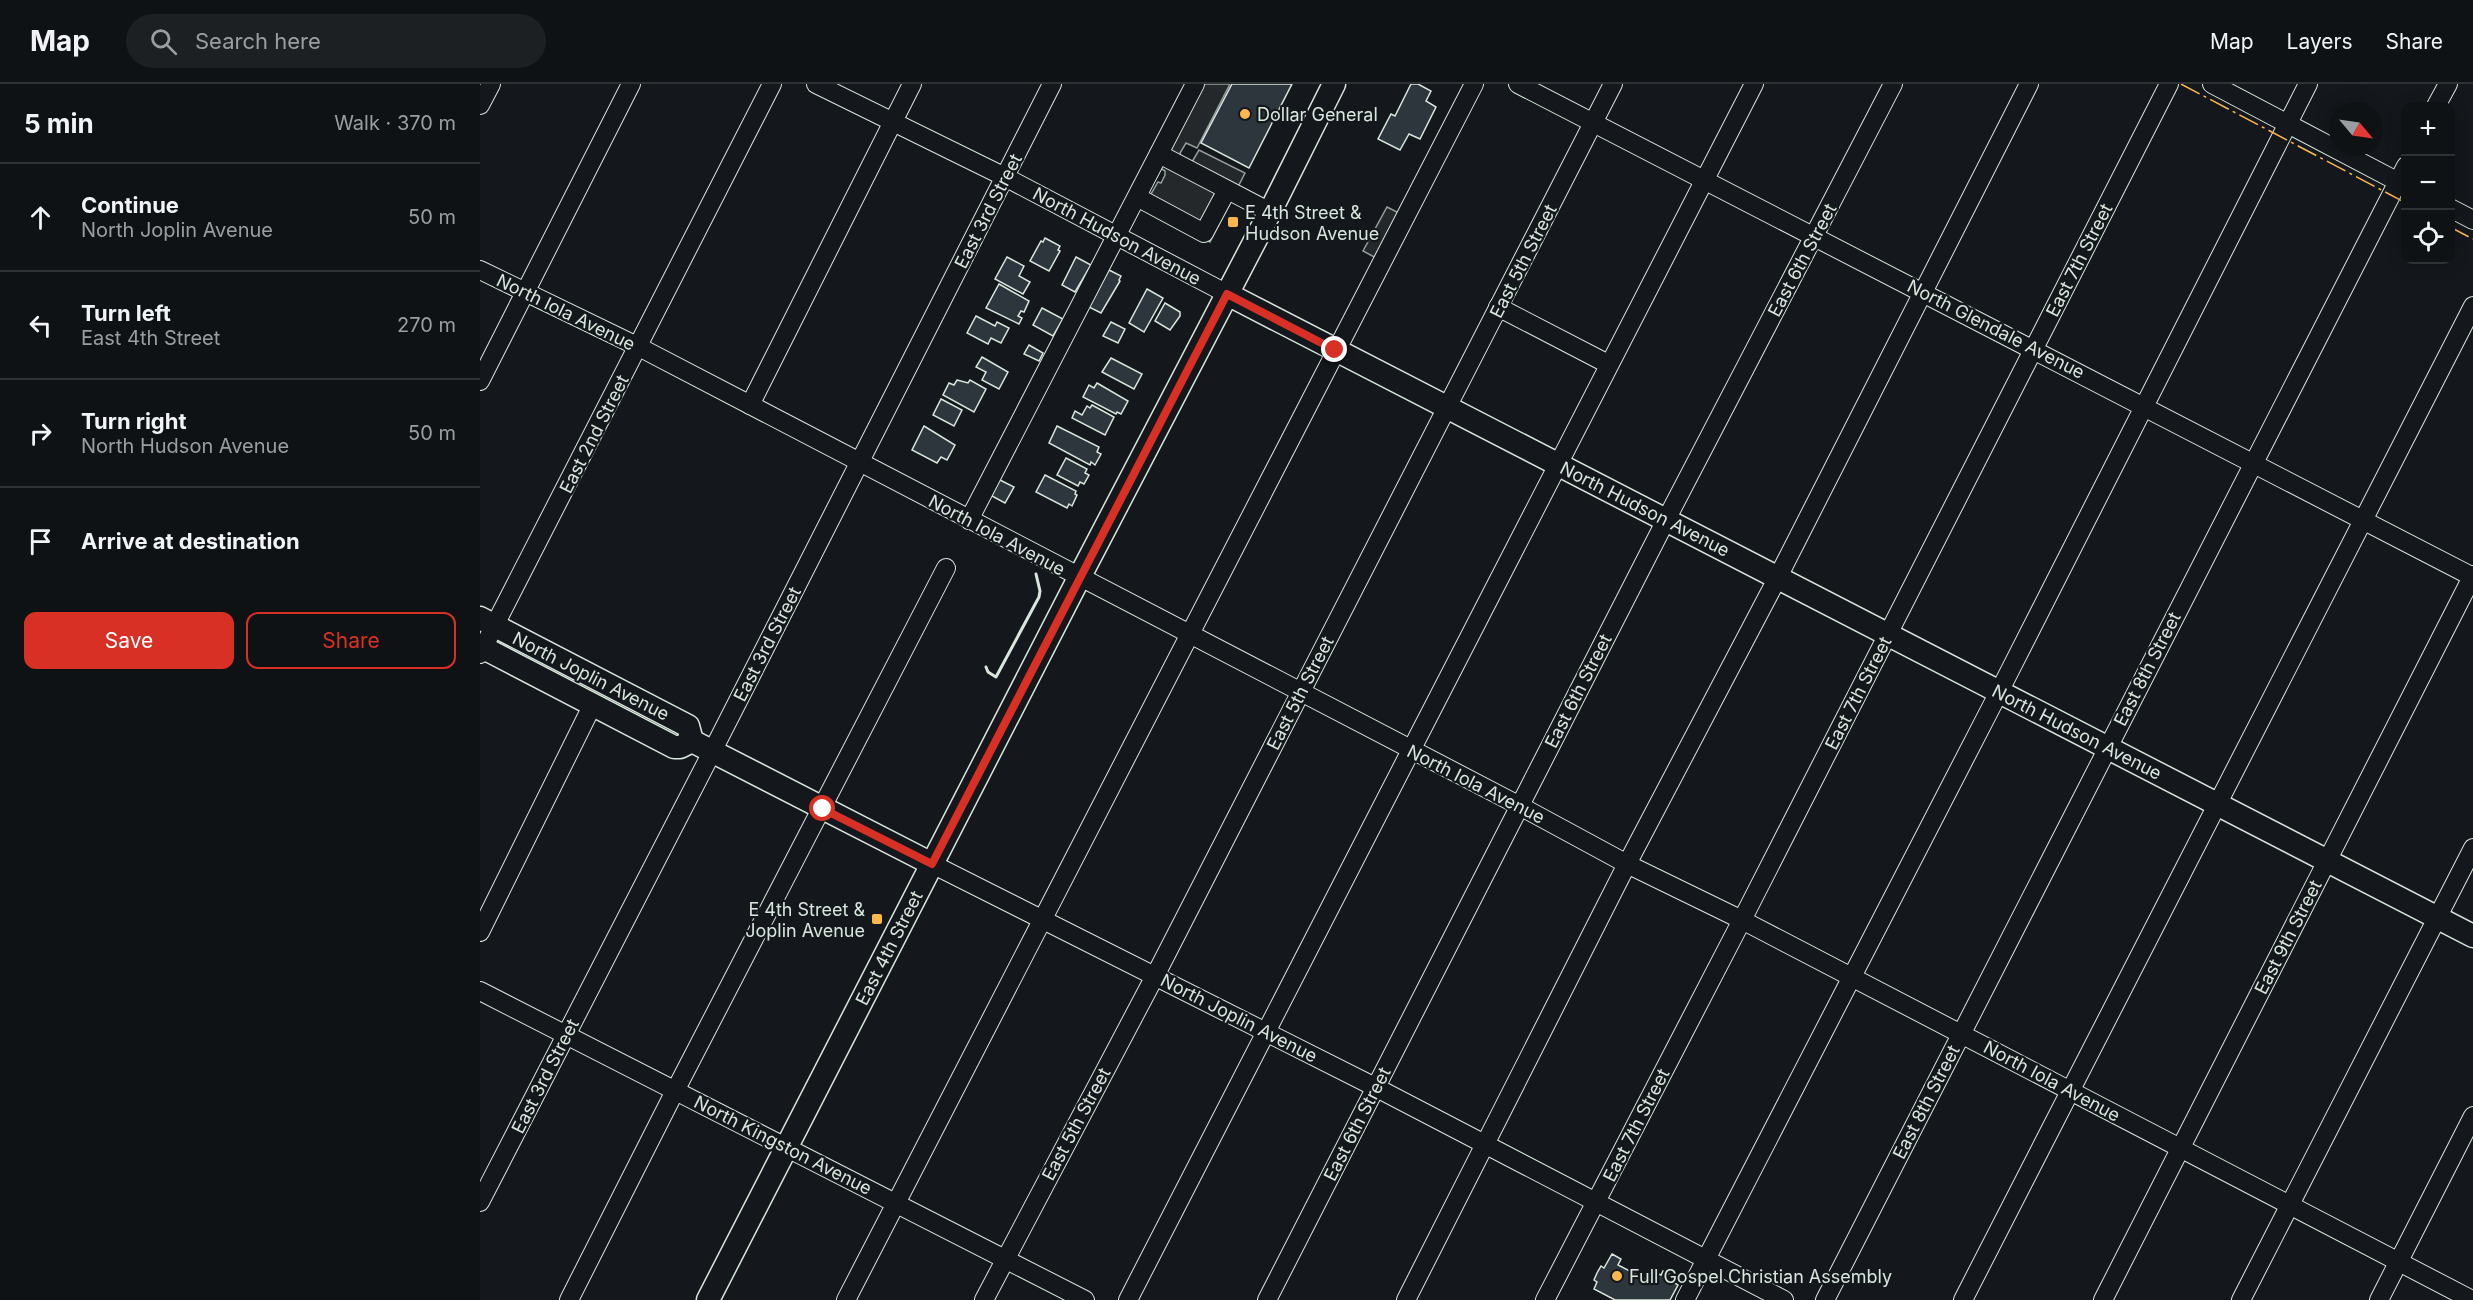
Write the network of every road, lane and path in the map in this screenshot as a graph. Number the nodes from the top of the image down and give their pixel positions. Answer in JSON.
{"nodes":[{"id":1,"x":491,"y":84,"type":"edge"},
{"id":2,"x":631,"y":84,"type":"edge"},
{"id":3,"x":772,"y":84,"type":"edge"},
{"id":4,"x":816,"y":84,"type":"edge"},
{"id":5,"x":912,"y":84,"type":"edge"},
{"id":6,"x":1052,"y":84,"type":"edge"},
{"id":7,"x":1195,"y":84,"type":"edge"},
{"id":8,"x":1334,"y":84,"type":"edge"},
{"id":9,"x":1474,"y":84,"type":"edge"},
{"id":10,"x":1518,"y":84,"type":"edge"},
{"id":11,"x":1613,"y":84,"type":"edge"},
{"id":12,"x":1754,"y":84,"type":"edge"},
{"id":13,"x":1893,"y":84,"type":"edge"},
{"id":14,"x":2029,"y":84,"type":"edge"},
{"id":15,"x":2169,"y":84,"type":"edge"},
{"id":16,"x":2212,"y":84,"type":"edge"},
{"id":17,"x":2308,"y":84,"type":"edge"},
{"id":18,"x":2448,"y":84,"type":"edge"},
{"id":19,"x":2438,"y":102,"type":"edge"},
{"id":20,"x":480,"y":105,"type":"edge"},
{"id":21,"x":893,"y":122,"type":"junction"},
{"id":22,"x":1593,"y":123,"type":"junction"},
{"id":23,"x":2287,"y":124,"type":"junction"},
{"id":24,"x":1159,"y":154,"type":"junction"},
{"id":25,"x":1005,"y":177,"type":"junction"},
{"id":26,"x":2401,"y":177,"type":"edge"},
{"id":27,"x":1704,"y":180,"type":"junction"},
{"id":28,"x":2401,"y":182,"type":"edge"},
{"id":29,"x":1227,"y":190,"type":"junction"},
{"id":30,"x":1137,"y":197,"type":"junction"},
{"id":31,"x":2455,"y":210,"type":"edge"},
{"id":32,"x":1270,"y":212,"type":"junction"},
{"id":33,"x":2473,"y":220,"type":"edge"},
{"id":34,"x":1117,"y":236,"type":"junction"},
{"id":35,"x":1815,"y":237,"type":"junction"},
{"id":36,"x":480,"y":270,"type":"edge"},
{"id":37,"x":525,"y":292,"type":"junction"},
{"id":38,"x":1922,"y":292,"type":"junction"},
{"id":39,"x":1231,"y":296,"type":"junction"},
{"id":40,"x":2473,"y":306,"type":"edge"},
{"id":41,"x":1498,"y":307,"type":"junction"},
{"id":42,"x":639,"y":347,"type":"junction"},
{"id":43,"x":2033,"y":349,"type":"junction"},
{"id":44,"x":1335,"y":350,"type":"junction"},
{"id":45,"x":1608,"y":364,"type":"junction"},
{"id":46,"x":480,"y":381,"type":"edge"},
{"id":47,"x":750,"y":405,"type":"junction"},
{"id":48,"x":2143,"y":405,"type":"junction"},
{"id":49,"x":1448,"y":407,"type":"junction"},
{"id":50,"x":860,"y":462,"type":"junction"},
{"id":51,"x":2253,"y":463,"type":"junction"},
{"id":52,"x":1557,"y":464,"type":"junction"},
{"id":53,"x":2362,"y":519,"type":"junction"},
{"id":54,"x":969,"y":520,"type":"junction"},
{"id":55,"x":1666,"y":520,"type":"junction"},
{"id":56,"x":946,"y":568,"type":"dead end"},
{"id":57,"x":2473,"y":576,"type":"edge"},
{"id":58,"x":1778,"y":577,"type":"junction"},
{"id":59,"x":1079,"y":578,"type":"junction"},
{"id":60,"x":487,"y":622,"type":"edge"},
{"id":61,"x":1888,"y":634,"type":"junction"},
{"id":62,"x":1188,"y":635,"type":"junction"},
{"id":63,"x":481,"y":649,"type":"edge"},
{"id":64,"x":1999,"y":692,"type":"junction"},
{"id":65,"x":1300,"y":693,"type":"junction"},
{"id":66,"x":593,"y":704,"type":"junction"},
{"id":67,"x":692,"y":741,"type":"junction"},
{"id":68,"x":2107,"y":747,"type":"junction"},
{"id":69,"x":1410,"y":749,"type":"junction"},
{"id":70,"x":712,"y":752,"type":"junction"},
{"id":71,"x":2218,"y":804,"type":"junction"},
{"id":72,"x":1520,"y":806,"type":"junction"},
{"id":73,"x":823,"y":809,"type":"junction"},
{"id":74,"x":2473,"y":849,"type":"edge"},
{"id":75,"x":2326,"y":860,"type":"junction"},
{"id":76,"x":932,"y":864,"type":"junction"},
{"id":77,"x":1626,"y":864,"type":"junction"},
{"id":78,"x":2437,"y":917,"type":"junction"},
{"id":79,"x":1042,"y":920,"type":"junction"},
{"id":80,"x":1742,"y":920,"type":"junction"},
{"id":81,"x":480,"y":932,"type":"edge"},
{"id":82,"x":2473,"y":936,"type":"edge"},
{"id":83,"x":1155,"y":976,"type":"junction"},
{"id":84,"x":1852,"y":978,"type":"junction"},
{"id":85,"x":480,"y":991,"type":"edge"},
{"id":86,"x":1265,"y":1032,"type":"junction"},
{"id":87,"x":1961,"y":1034,"type":"junction"},
{"id":88,"x":565,"y":1036,"type":"junction"},
{"id":89,"x":1375,"y":1087,"type":"junction"},
{"id":90,"x":675,"y":1091,"type":"junction"},
{"id":91,"x":2070,"y":1091,"type":"junction"},
{"id":92,"x":2473,"y":1116,"type":"edge"},
{"id":93,"x":1486,"y":1144,"type":"junction"},
{"id":94,"x":787,"y":1148,"type":"junction"},
{"id":95,"x":2181,"y":1149,"type":"junction"},
{"id":96,"x":480,"y":1202,"type":"edge"},
{"id":97,"x":896,"y":1203,"type":"junction"},
{"id":98,"x":1595,"y":1203,"type":"junction"},
{"id":99,"x":2289,"y":1206,"type":"junction"},
{"id":100,"x":1005,"y":1258,"type":"junction"},
{"id":101,"x":1706,"y":1260,"type":"junction"},
{"id":102,"x":2399,"y":1263,"type":"junction"},
{"id":103,"x":569,"y":1300,"type":"edge"},
{"id":104,"x":708,"y":1300,"type":"edge"},
{"id":105,"x":846,"y":1300,"type":"edge"},
{"id":106,"x":984,"y":1300,"type":"edge"},
{"id":107,"x":1085,"y":1300,"type":"edge"},
{"id":108,"x":1128,"y":1300,"type":"edge"},
{"id":109,"x":1267,"y":1300,"type":"edge"},
{"id":110,"x":1406,"y":1300,"type":"edge"},
{"id":111,"x":1545,"y":1300,"type":"edge"},
{"id":112,"x":1685,"y":1300,"type":"edge"},
{"id":113,"x":1784,"y":1300,"type":"edge"},
{"id":114,"x":1825,"y":1300,"type":"edge"},
{"id":115,"x":1963,"y":1300,"type":"edge"},
{"id":116,"x":2103,"y":1300,"type":"edge"},
{"id":117,"x":2241,"y":1300,"type":"edge"},
{"id":118,"x":2379,"y":1300,"type":"edge"},
{"id":119,"x":2472,"y":1300,"type":"edge"}],
"edges":[{"from":1,"to":20,"type":"street"},
{"from":2,"to":37,"type":"street"},
{"from":3,"to":42,"type":"street","name":"East 2nd Street"},
{"from":4,"to":21,"type":"street","name":"North Hudson Avenue"},
{"from":5,"to":21,"type":"street"},
{"from":6,"to":25,"type":"street","name":"East 3rd Street"},
{"from":7,"to":24,"type":"street"},
{"from":8,"to":32,"type":"main road","name":"East 4th Street"},
{"from":9,"to":44,"type":"street"},
{"from":10,"to":22,"type":"street","name":"North Glendale Avenue"},
{"from":11,"to":22,"type":"street","name":"East 5th Street"},
{"from":12,"to":27,"type":"street"},
{"from":13,"to":35,"type":"street","name":"East 6th Street"},
{"from":14,"to":38,"type":"street"},
{"from":15,"to":43,"type":"street","name":"East 7th Street"},
{"from":16,"to":23,"type":"street"},
{"from":17,"to":23,"type":"street"},
{"from":18,"to":19,"type":"street"},
{"from":21,"to":25,"type":"street","name":"North Hudson Avenue"},
{"from":21,"to":47,"type":"street"},
{"from":22,"to":27,"type":"street","name":"North Glendale Avenue"},
{"from":22,"to":41,"type":"street","name":"East 5th Street"},
{"from":23,"to":26,"type":"street"},
{"from":23,"to":48,"type":"street"},
{"from":24,"to":29,"type":"street"},
{"from":24,"to":30,"type":"street"},
{"from":25,"to":34,"type":"street","name":"North Hudson Avenue"},
{"from":25,"to":50,"type":"street","name":"East 3rd Street"},
{"from":27,"to":35,"type":"street","name":"North Glendale Avenue"},
{"from":27,"to":45,"type":"street"},
{"from":28,"to":51,"type":"street","name":"East 8th Street"},
{"from":29,"to":30,"type":"street"},
{"from":29,"to":32,"type":"street"},
{"from":30,"to":34,"type":"street"},
{"from":31,"to":33,"type":"street"},
{"from":32,"to":39,"type":"main road","name":"East 4th Street"},
{"from":34,"to":39,"type":"street","name":"North Hudson Avenue"},
{"from":34,"to":54,"type":"street"},
{"from":35,"to":38,"type":"street","name":"North Glendale Avenue"},
{"from":35,"to":55,"type":"street","name":"East 6th Street"},
{"from":36,"to":37,"type":"street","name":"North Iola Avenue"},
{"from":37,"to":42,"type":"street","name":"North Iola Avenue"},
{"from":37,"to":46,"type":"street"},
{"from":38,"to":43,"type":"street","name":"North Glendale Avenue"},
{"from":38,"to":58,"type":"street"},
{"from":39,"to":44,"type":"main road","name":"North Hudson Avenue"},
{"from":39,"to":59,"type":"main road","name":"East 4th Street"},
{"from":40,"to":53,"type":"street"},
{"from":41,"to":45,"type":"street"},
{"from":41,"to":49,"type":"street","name":"East 5th Street"},
{"from":42,"to":47,"type":"street","name":"North Iola Avenue"},
{"from":42,"to":60,"type":"street","name":"East 2nd Street"},
{"from":43,"to":48,"type":"street","name":"North Glendale Avenue"},
{"from":43,"to":61,"type":"street","name":"East 7th Street"},
{"from":44,"to":49,"type":"main road","name":"North Hudson Avenue"},
{"from":44,"to":62,"type":"street"},
{"from":45,"to":52,"type":"street"},
{"from":47,"to":50,"type":"street","name":"North Iola Avenue"},
{"from":48,"to":51,"type":"street","name":"North Glendale Avenue"},
{"from":48,"to":64,"type":"street"},
{"from":49,"to":52,"type":"main road","name":"North Hudson Avenue"},
{"from":49,"to":65,"type":"street","name":"East 5th Street"},
{"from":50,"to":54,"type":"street","name":"North Iola Avenue"},
{"from":50,"to":70,"type":"street","name":"East 3rd Street"},
{"from":51,"to":53,"type":"street","name":"North Glendale Avenue"},
{"from":51,"to":68,"type":"street","name":"East 8th Street"},
{"from":52,"to":55,"type":"main road","name":"North Hudson Avenue"},
{"from":52,"to":69,"type":"street"},
{"from":53,"to":57,"type":"street","name":"North Glendale Avenue"},
{"from":53,"to":71,"type":"street"},
{"from":54,"to":59,"type":"street","name":"North Iola Avenue"},
{"from":55,"to":58,"type":"main road","name":"North Hudson Avenue"},
{"from":55,"to":72,"type":"street","name":"East 6th Street"},
{"from":56,"to":73,"type":"street"},
{"from":57,"to":75,"type":"street","name":"East 9th Street"},
{"from":58,"to":61,"type":"main road","name":"North Hudson Avenue"},
{"from":58,"to":77,"type":"street"},
{"from":59,"to":62,"type":"street","name":"North Iola Avenue"},
{"from":59,"to":76,"type":"main road","name":"East 4th Street"},
{"from":60,"to":63,"type":"street","name":"East 2nd Street"},
{"from":60,"to":67,"type":"main road","name":"North Joplin Avenue"},
{"from":61,"to":64,"type":"main road","name":"North Hudson Avenue"},
{"from":61,"to":80,"type":"street","name":"East 7th Street"},
{"from":62,"to":65,"type":"street","name":"North Iola Avenue"},
{"from":62,"to":79,"type":"street"},
{"from":63,"to":66,"type":"main road","name":"North Joplin Avenue"},
{"from":64,"to":68,"type":"main road","name":"North Hudson Avenue"},
{"from":64,"to":84,"type":"street"},
{"from":65,"to":69,"type":"street","name":"North Iola Avenue"},
{"from":65,"to":83,"type":"street","name":"East 5th Street"},
{"from":66,"to":67,"type":"main road","name":"North Joplin Avenue"},
{"from":66,"to":81,"type":"street"},
{"from":67,"to":70,"type":"main road","name":"North Joplin Avenue"},
{"from":68,"to":71,"type":"main road","name":"North Hudson Avenue"},
{"from":68,"to":87,"type":"street","name":"East 8th Street"},
{"from":69,"to":72,"type":"street","name":"North Iola Avenue"},
{"from":69,"to":86,"type":"street"},
{"from":70,"to":73,"type":"main road","name":"North Joplin Avenue"},
{"from":70,"to":88,"type":"street","name":"East 3rd Street"},
{"from":71,"to":75,"type":"main road","name":"North Hudson Avenue"},
{"from":71,"to":91,"type":"street"},
{"from":72,"to":77,"type":"street","name":"North Iola Avenue"},
{"from":72,"to":89,"type":"street","name":"East 6th Street"},
{"from":73,"to":76,"type":"main road","name":"North Joplin Avenue"},
{"from":73,"to":90,"type":"street"},
{"from":74,"to":78,"type":"street"},
{"from":75,"to":78,"type":"main road","name":"North Hudson Avenue"},
{"from":75,"to":95,"type":"street","name":"East 9th Street"},
{"from":76,"to":79,"type":"street","name":"North Joplin Avenue"},
{"from":76,"to":94,"type":"main road","name":"East 4th Street"},
{"from":77,"to":80,"type":"street","name":"North Iola Avenue"},
{"from":77,"to":93,"type":"street"},
{"from":78,"to":82,"type":"main road","name":"North Hudson Avenue"},
{"from":78,"to":99,"type":"street"},
{"from":79,"to":83,"type":"street","name":"North Joplin Avenue"},
{"from":79,"to":97,"type":"street"},
{"from":80,"to":84,"type":"street","name":"North Iola Avenue"},
{"from":80,"to":98,"type":"street","name":"East 7th Street"},
{"from":83,"to":86,"type":"street","name":"North Joplin Avenue"},
{"from":83,"to":100,"type":"street","name":"East 5th Street"},
{"from":84,"to":87,"type":"street","name":"North Iola Avenue"},
{"from":84,"to":101,"type":"street"},
{"from":85,"to":88,"type":"street","name":"North Kingston Avenue"},
{"from":86,"to":89,"type":"street","name":"North Joplin Avenue"},
{"from":86,"to":108,"type":"street"},
{"from":87,"to":91,"type":"street","name":"North Iola Avenue"},
{"from":87,"to":114,"type":"street","name":"East 8th Street"},
{"from":88,"to":90,"type":"street","name":"North Kingston Avenue"},
{"from":88,"to":96,"type":"street","name":"East 3rd Street"},
{"from":89,"to":93,"type":"street","name":"North Joplin Avenue"},
{"from":89,"to":109,"type":"street","name":"East 6th Street"},
{"from":90,"to":94,"type":"street","name":"North Kingston Avenue"},
{"from":90,"to":103,"type":"street"},
{"from":91,"to":95,"type":"street","name":"North Iola Avenue"},
{"from":91,"to":115,"type":"street"},
{"from":92,"to":102,"type":"street"},
{"from":93,"to":98,"type":"street","name":"North Joplin Avenue"},
{"from":93,"to":110,"type":"street"},
{"from":94,"to":97,"type":"street","name":"North Kingston Avenue"},
{"from":94,"to":104,"type":"main road","name":"East 4th Street"},
{"from":95,"to":99,"type":"street","name":"North Iola Avenue"},
{"from":95,"to":116,"type":"street","name":"East 9th Street"},
{"from":97,"to":100,"type":"street","name":"North Kingston Avenue"},
{"from":97,"to":105,"type":"street"},
{"from":98,"to":101,"type":"street","name":"North Joplin Avenue"},
{"from":98,"to":111,"type":"street","name":"East 7th Street"},
{"from":99,"to":102,"type":"street","name":"North Iola Avenue"},
{"from":99,"to":117,"type":"street"},
{"from":100,"to":106,"type":"street","name":"East 5th Street"},
{"from":100,"to":107,"type":"street","name":"North Kingston Avenue"},
{"from":101,"to":112,"type":"street"},
{"from":101,"to":113,"type":"street","name":"North Joplin Avenue"},
{"from":102,"to":118,"type":"street"},
{"from":102,"to":119,"type":"street","name":"North Iola Avenue"}]}
